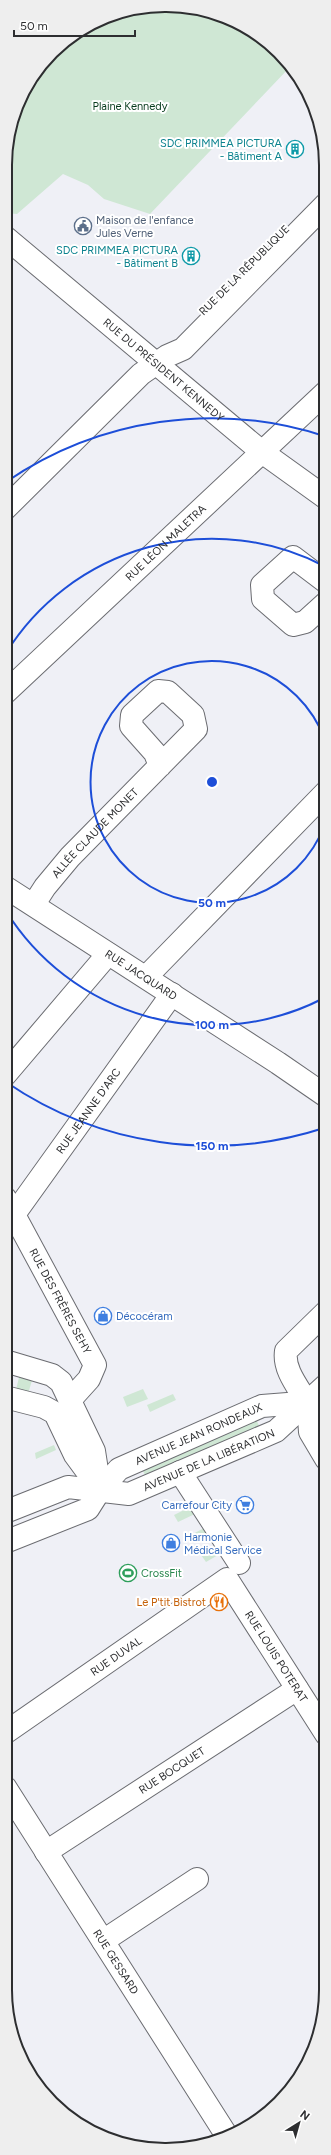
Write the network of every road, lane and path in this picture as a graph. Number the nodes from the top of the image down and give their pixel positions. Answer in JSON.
{"nodes":[{"id":1,"x":319,"y":194,"type":"edge"},
{"id":2,"x":319,"y":211,"type":"edge"},
{"id":3,"x":12,"y":243,"type":"edge"},
{"id":4,"x":161,"y":360,"type":"junction"},
{"id":5,"x":319,"y":399,"type":"edge"},
{"id":6,"x":262,"y":452,"type":"junction"},
{"id":7,"x":319,"y":493,"type":"edge"},
{"id":8,"x":12,"y":502,"type":"edge"},
{"id":9,"x":319,"y":577,"type":"edge"},
{"id":10,"x":319,"y":609,"type":"edge"},
{"id":11,"x":12,"y":686,"type":"edge"},
{"id":12,"x":160,"y":766,"type":"dead end"},
{"id":13,"x":319,"y":799,"type":"edge"},
{"id":14,"x":12,"y":891,"type":"edge"},
{"id":15,"x":34,"y":904,"type":"junction"},
{"id":16,"x":108,"y":954,"type":"junction"},
{"id":17,"x":146,"y":977,"type":"junction"},
{"id":18,"x":172,"y":994,"type":"junction"},
{"id":19,"x":12,"y":1067,"type":"edge"},
{"id":20,"x":319,"y":1092,"type":"edge"},
{"id":21,"x":12,"y":1208,"type":"edge"},
{"id":22,"x":12,"y":1220,"type":"edge"},
{"id":23,"x":319,"y":1319,"type":"edge"},
{"id":24,"x":12,"y":1363,"type":"edge"},
{"id":25,"x":12,"y":1399,"type":"edge"},
{"id":26,"x":319,"y":1404,"type":"edge"},
{"id":27,"x":319,"y":1405,"type":"edge"},
{"id":28,"x":63,"y":1406,"type":"junction"},
{"id":29,"x":319,"y":1406,"type":"edge"},
{"id":30,"x":319,"y":1408,"type":"edge"},
{"id":31,"x":319,"y":1447,"type":"edge"},
{"id":32,"x":180,"y":1472,"type":"junction"},
{"id":33,"x":100,"y":1490,"type":"junction"},
{"id":34,"x":12,"y":1509,"type":"edge"},
{"id":35,"x":12,"y":1539,"type":"edge"},
{"id":36,"x":233,"y":1571,"type":"junction"},
{"id":37,"x":297,"y":1689,"type":"junction"},
{"id":38,"x":319,"y":1723,"type":"edge"},
{"id":39,"x":12,"y":1728,"type":"edge"},
{"id":40,"x":12,"y":1799,"type":"edge"},
{"id":41,"x":46,"y":1852,"type":"junction"},
{"id":42,"x":197,"y":1879,"type":"dead end"},
{"id":43,"x":103,"y":1941,"type":"junction"},
{"id":44,"x":224,"y":2131,"type":"edge"}],
"edges":[{"from":1,"to":4,"type":"street","name":"RUE DE LA RÉPUBLIQUE"},
{"from":2,"to":4,"type":"street","name":"RUE DE LA RÉPUBLIQUE"},
{"from":3,"to":4,"type":"street","name":"RUE DU PRÉSIDENT KENNEDY"},
{"from":4,"to":6,"type":"street","name":"RUE DU PRÉSIDENT KENNEDY"},
{"from":4,"to":8,"type":"street","name":"RUE DE LA RÉPUBLIQUE"},
{"from":5,"to":6,"type":"street","name":"RUE LÉON MALETRA"},
{"from":6,"to":7,"type":"street","name":"RUE DU PRÉSIDENT KENNEDY"},
{"from":6,"to":11,"type":"street","name":"RUE LÉON MALETRA"},
{"from":9,"to":10,"type":"street"},
{"from":12,"to":15,"type":"street","name":"ALLÉE CLAUDE MONET"},
{"from":13,"to":17,"type":"street"},
{"from":14,"to":15,"type":"street","name":"RUE JACQUARD"},
{"from":15,"to":16,"type":"street","name":"RUE JACQUARD"},
{"from":16,"to":17,"type":"street","name":"RUE JACQUARD"},
{"from":16,"to":19,"type":"street"},
{"from":17,"to":18,"type":"street","name":"RUE JACQUARD"},
{"from":18,"to":20,"type":"street","name":"RUE JACQUARD"},
{"from":18,"to":21,"type":"street","name":"RUE JEANNE D'ARC"},
{"from":22,"to":28,"type":"street","name":"RUE DES FRÈRES SEHY"},
{"from":23,"to":26,"type":"street"},
{"from":24,"to":28,"type":"street"},
{"from":25,"to":28,"type":"street"},
{"from":27,"to":33,"type":"street","name":"AVENUE JEAN RONDEAUX"},
{"from":28,"to":33,"type":"street"},
{"from":29,"to":32,"type":"street","name":"AVENUE DE LA LIBÉRATION"},
{"from":30,"to":31,"type":"street"},
{"from":32,"to":33,"type":"street","name":"AVENUE DE LA LIBÉRATION"},
{"from":32,"to":36,"type":"street","name":"RUE LOUIS POTERAT"},
{"from":33,"to":34,"type":"street","name":"AVENUE DE LA LIBÉRATION"},
{"from":33,"to":35,"type":"street"},
{"from":36,"to":37,"type":"street","name":"RUE LOUIS POTERAT"},
{"from":36,"to":39,"type":"street","name":"RUE DUVAL"},
{"from":37,"to":38,"type":"street","name":"RUE LOUIS POTERAT"},
{"from":37,"to":41,"type":"street","name":"RUE BOCQUET"},
{"from":40,"to":41,"type":"street","name":"RUE GESSARD"},
{"from":41,"to":43,"type":"street","name":"RUE GESSARD"},
{"from":42,"to":43,"type":"street"},
{"from":43,"to":44,"type":"street","name":"RUE GESSARD"}]}
